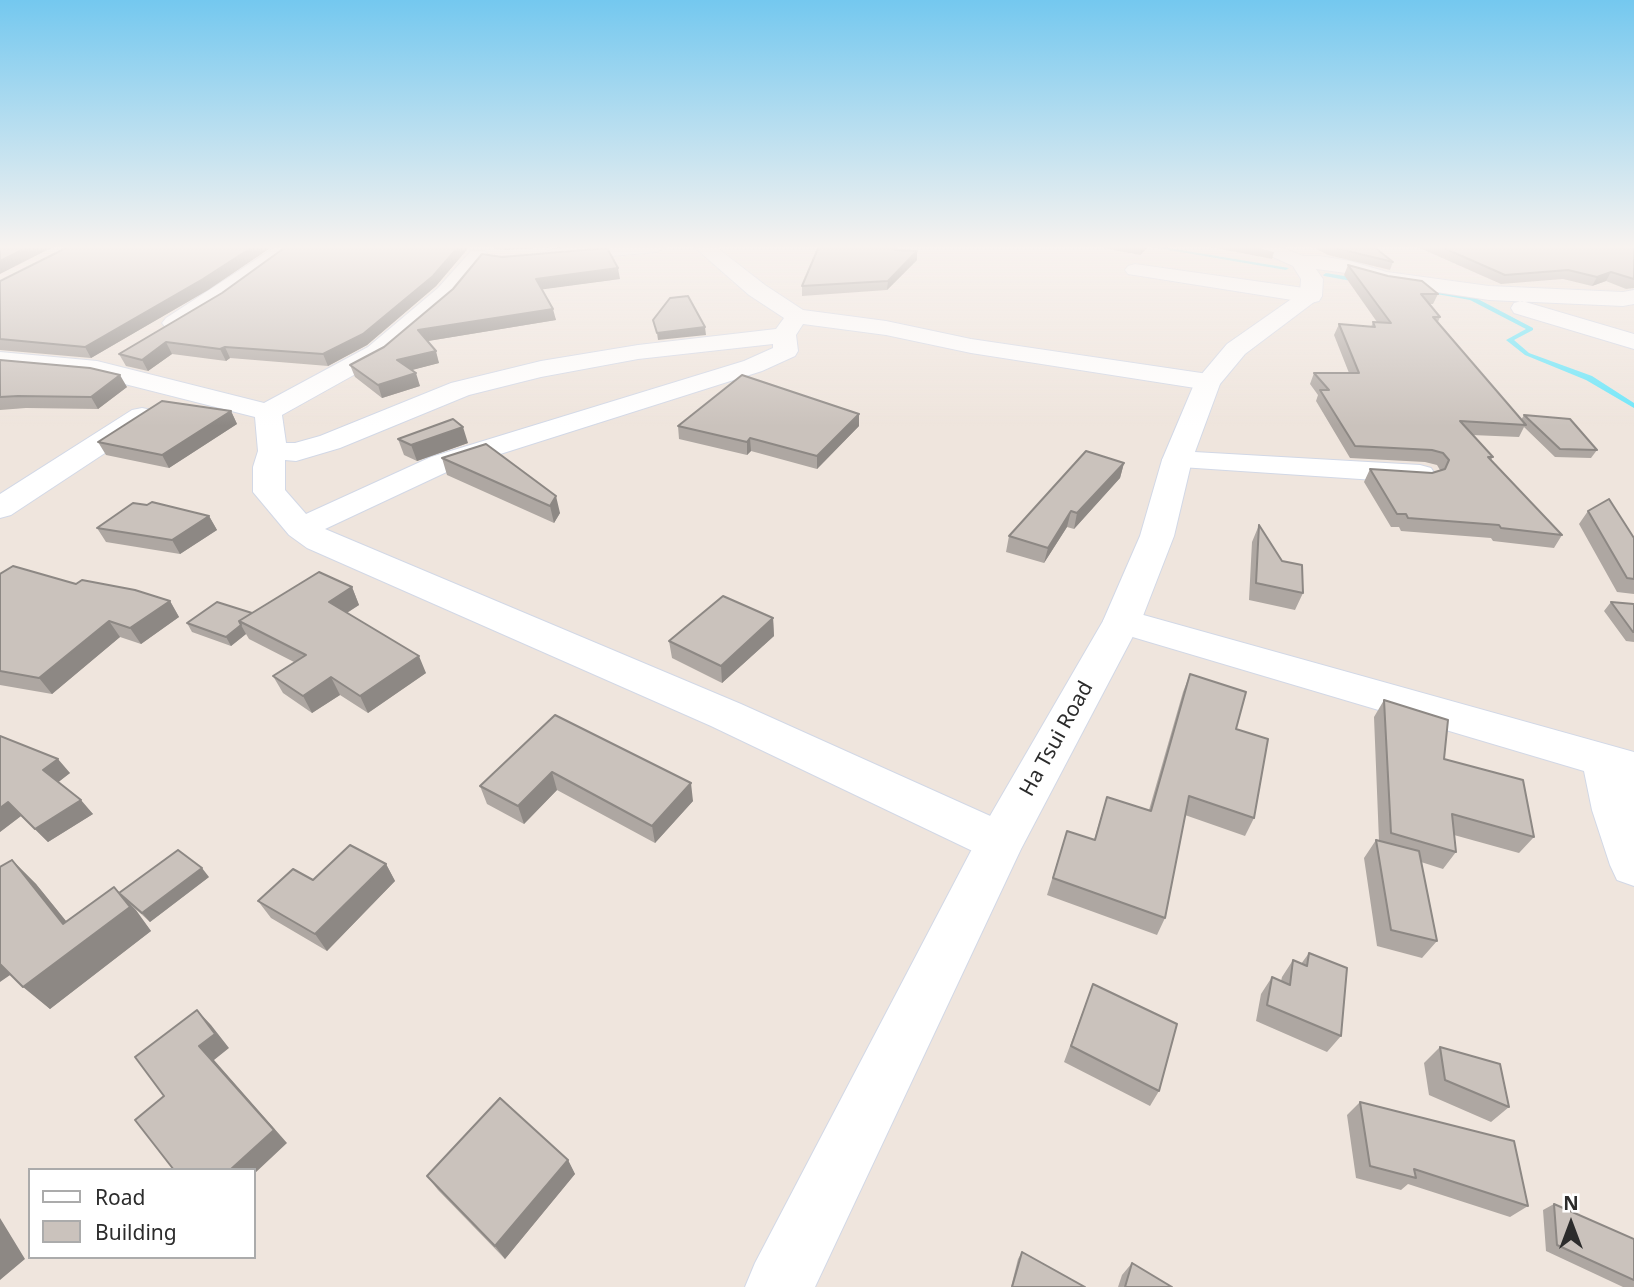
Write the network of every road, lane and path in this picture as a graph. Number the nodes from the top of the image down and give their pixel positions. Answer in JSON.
{"nodes":[{"id":1,"x":202,"y":306,"type":"edge"},
{"id":2,"x":431,"y":306,"type":"edge"},
{"id":3,"x":773,"y":306,"type":"edge"},
{"id":4,"x":1264,"y":306,"type":"edge"},
{"id":5,"x":1518,"y":306,"type":"edge"},
{"id":6,"x":791,"y":325,"type":"junction"},
{"id":7,"x":157,"y":333,"type":"edge"},
{"id":8,"x":1634,"y":342,"type":"edge"},
{"id":9,"x":0,"y":360,"type":"edge"},
{"id":10,"x":1208,"y":382,"type":"junction"},
{"id":11,"x":182,"y":390,"type":"junction"},
{"id":12,"x":268,"y":412,"type":"junction"},
{"id":13,"x":273,"y":451,"type":"junction"},
{"id":14,"x":1177,"y":460,"type":"junction"},
{"id":15,"x":1425,"y":474,"type":"edge"},
{"id":16,"x":0,"y":508,"type":"edge"},
{"id":17,"x":301,"y":528,"type":"junction"},
{"id":18,"x":1122,"y":621,"type":"junction"},
{"id":19,"x":1619,"y":765,"type":"edge"},
{"id":20,"x":1000,"y":842,"type":"junction"},
{"id":21,"x":1634,"y":865,"type":"edge"},
{"id":22,"x":779,"y":1287,"type":"edge"}],
"edges":[{"from":1,"to":7,"type":"street"},
{"from":2,"to":12,"type":"street"},
{"from":3,"to":6,"type":"street"},
{"from":4,"to":10,"type":"street","name":"Ha Tsui Road"},
{"from":5,"to":8,"type":"street"},
{"from":6,"to":10,"type":"street"},
{"from":6,"to":13,"type":"street"},
{"from":6,"to":17,"type":"street"},
{"from":9,"to":11,"type":"street"},
{"from":10,"to":14,"type":"street","name":"Ha Tsui Road"},
{"from":11,"to":12,"type":"street"},
{"from":11,"to":16,"type":"street"},
{"from":12,"to":13,"type":"street"},
{"from":13,"to":17,"type":"street"},
{"from":14,"to":15,"type":"street"},
{"from":14,"to":18,"type":"street","name":"Ha Tsui Road"},
{"from":17,"to":20,"type":"street"},
{"from":18,"to":19,"type":"street"},
{"from":18,"to":20,"type":"street","name":"Ha Tsui Road"},
{"from":19,"to":21,"type":"street"},
{"from":20,"to":22,"type":"street","name":"Ha Tsui Road"}]}
